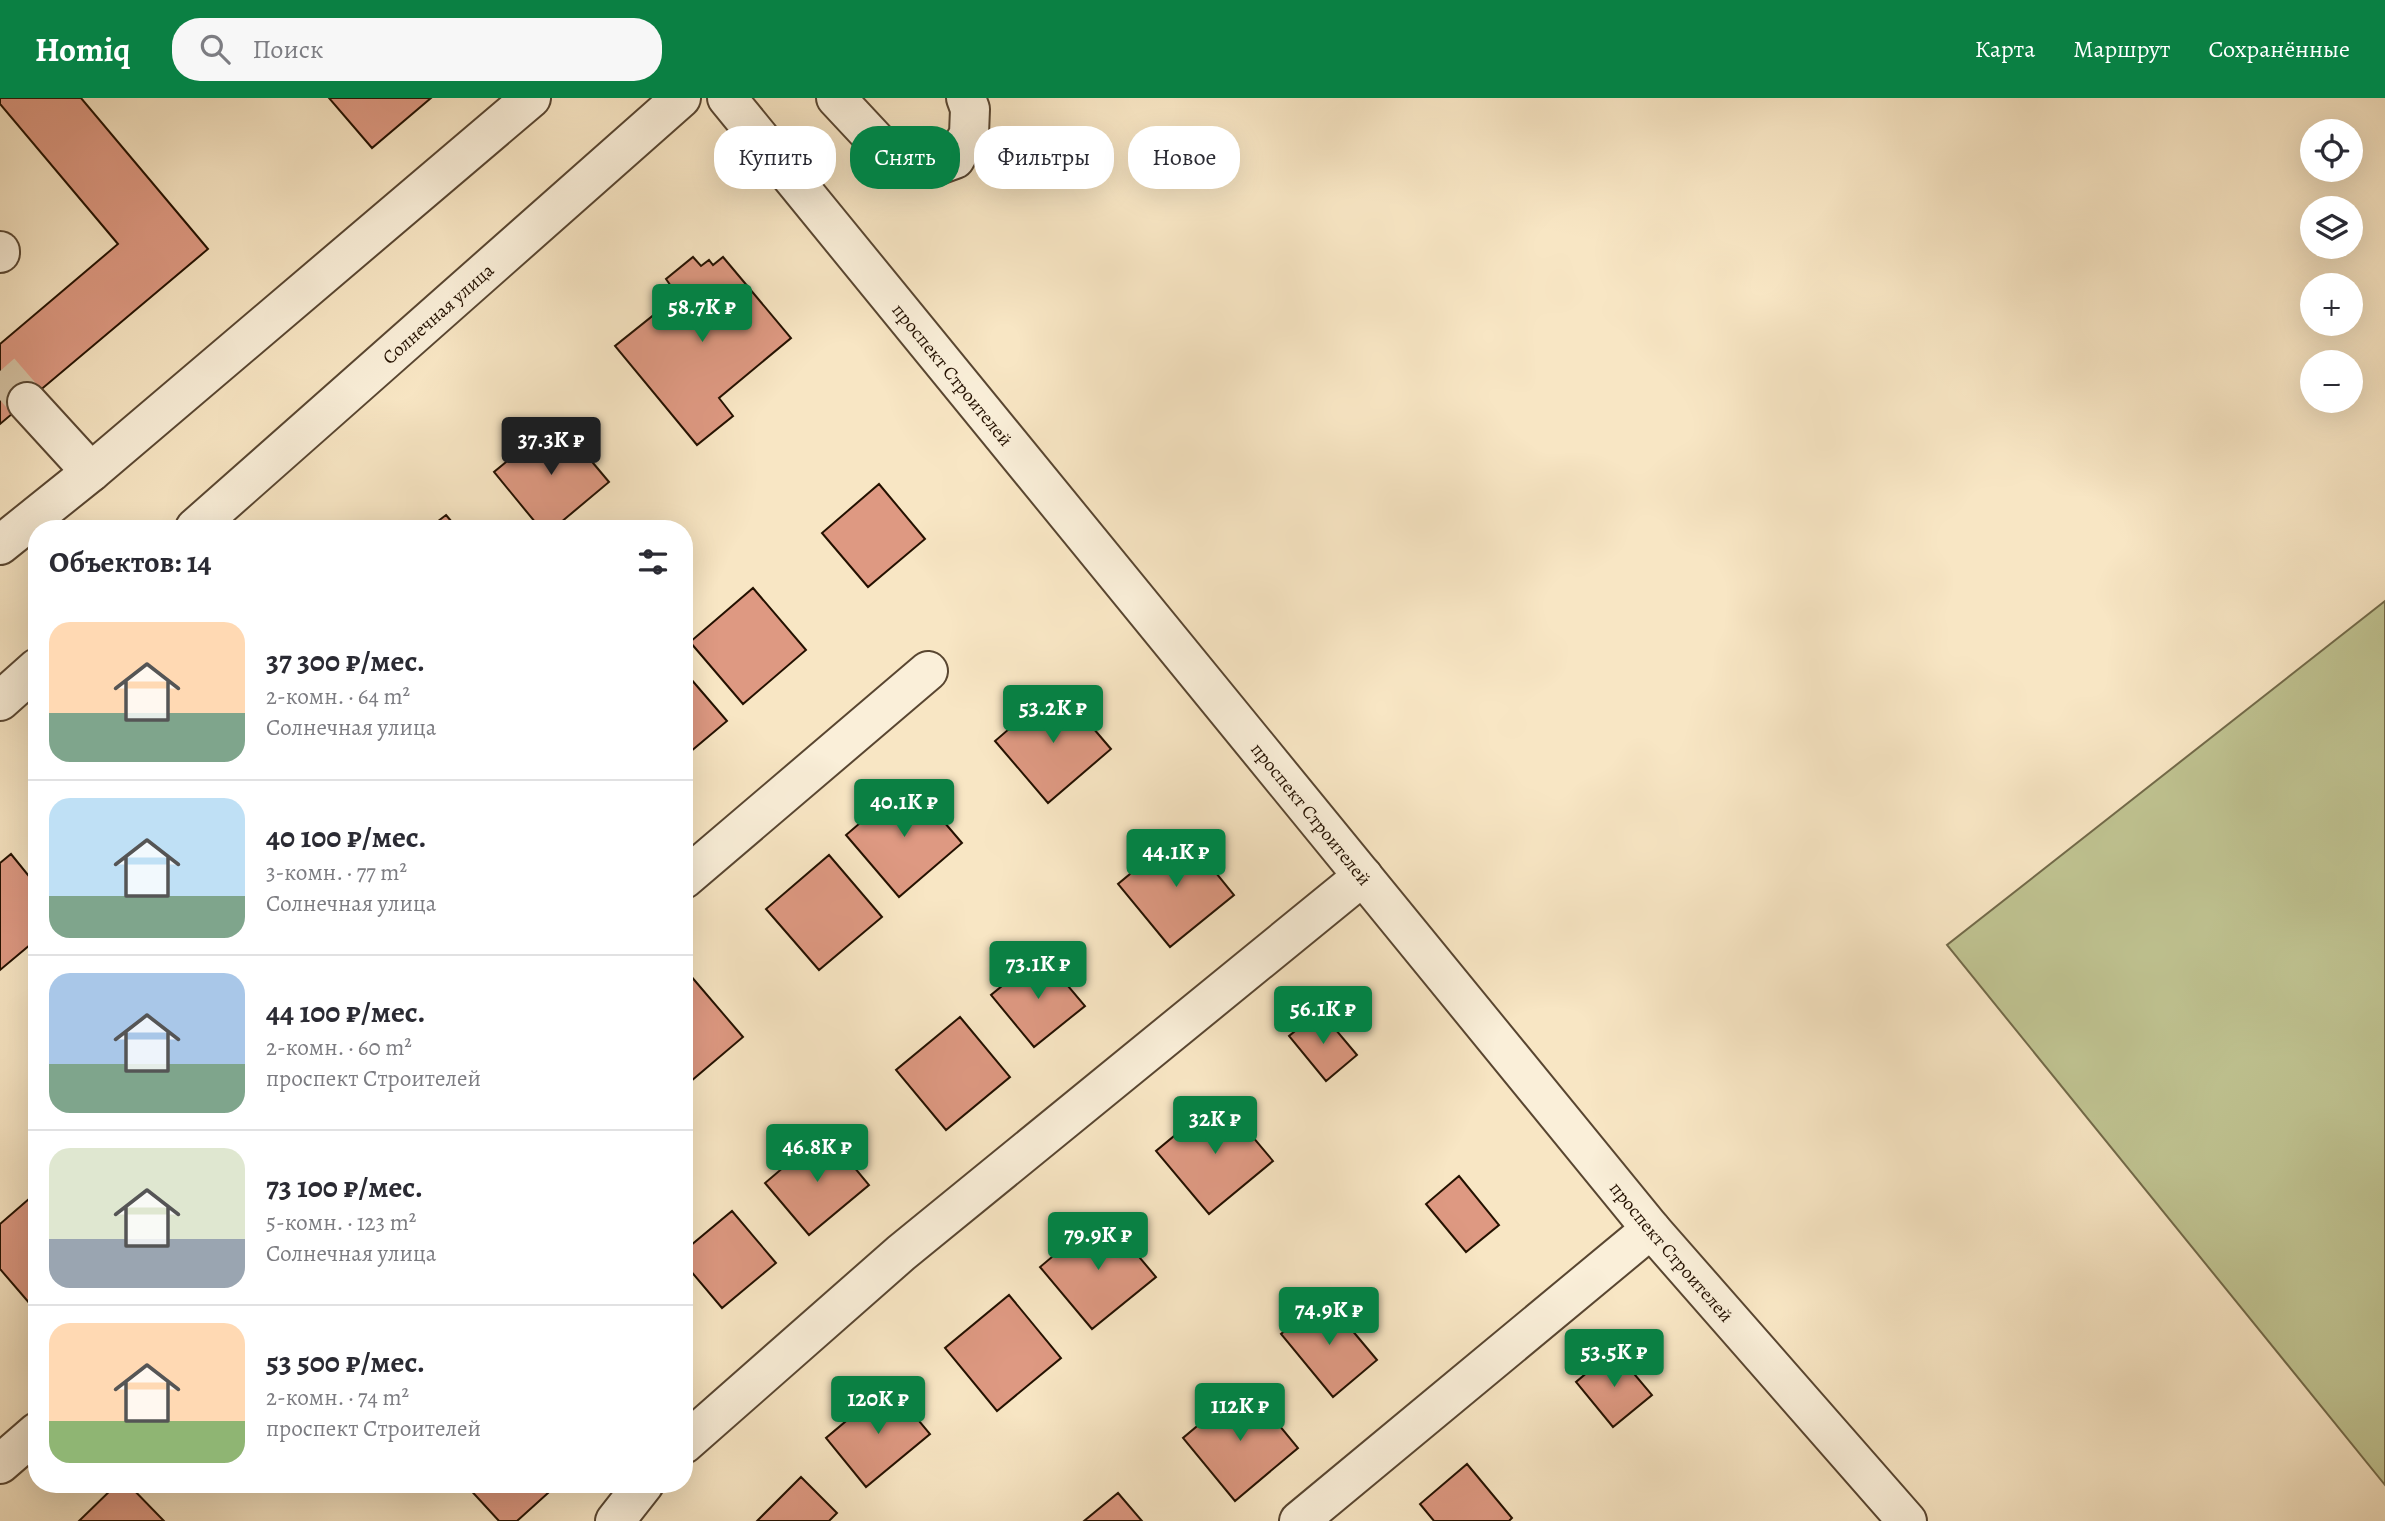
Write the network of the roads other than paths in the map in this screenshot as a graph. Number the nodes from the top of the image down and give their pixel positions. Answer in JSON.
{"nodes":[{"id":1,"x":531,"y":98,"type":"edge"},
{"id":2,"x":681,"y":98,"type":"edge"},
{"id":3,"x":727,"y":98,"type":"edge"},
{"id":4,"x":836,"y":98,"type":"edge"},
{"id":5,"x":965,"y":98,"type":"edge"},
{"id":6,"x":27,"y":402,"type":"tunnel mouth"},
{"id":7,"x":91,"y":472,"type":"junction"},
{"id":8,"x":31,"y":520,"type":"edge"},
{"id":9,"x":204,"y":520,"type":"edge"},
{"id":10,"x":28,"y":523,"type":"edge"},
{"id":11,"x":0,"y":545,"type":"edge"},
{"id":12,"x":928,"y":671,"type":"dead end"},
{"id":13,"x":28,"y":676,"type":"edge"},
{"id":14,"x":0,"y":701,"type":"edge"},
{"id":15,"x":693,"y":871,"type":"edge"},
{"id":16,"x":1363,"y":876,"type":"junction"},
{"id":17,"x":1651,"y":1229,"type":"junction"},
{"id":18,"x":693,"y":1436,"type":"edge"},
{"id":19,"x":28,"y":1440,"type":"edge"},
{"id":20,"x":0,"y":1464,"type":"edge"},
{"id":21,"x":637,"y":1493,"type":"edge"},
{"id":22,"x":615,"y":1521,"type":"edge"},
{"id":23,"x":1299,"y":1521,"type":"edge"},
{"id":24,"x":1907,"y":1521,"type":"edge"}],
"edges":[{"from":1,"to":7,"type":"street"},
{"from":2,"to":9,"type":"street","name":"Солнечная улица"},
{"from":3,"to":16,"type":"street","name":"проспект Строителей"},
{"from":4,"to":5,"type":"street"},
{"from":6,"to":7,"type":"street"},
{"from":7,"to":8,"type":"street"},
{"from":10,"to":11,"type":"street"},
{"from":12,"to":15,"type":"street"},
{"from":13,"to":14,"type":"street"},
{"from":16,"to":17,"type":"street","name":"проспект Строителей"},
{"from":16,"to":18,"type":"street"},
{"from":17,"to":23,"type":"street"},
{"from":17,"to":24,"type":"street","name":"проспект Строителей"},
{"from":19,"to":20,"type":"street"},
{"from":21,"to":22,"type":"street"}]}
